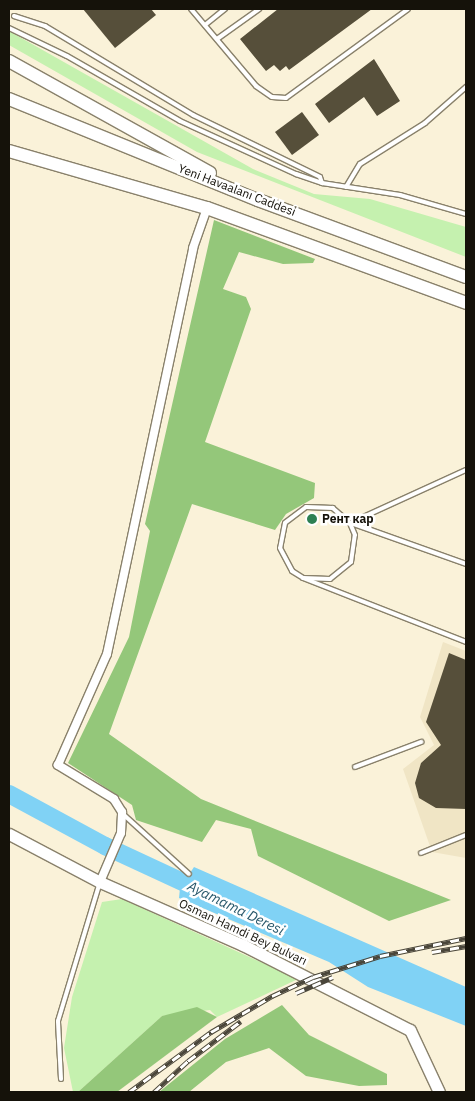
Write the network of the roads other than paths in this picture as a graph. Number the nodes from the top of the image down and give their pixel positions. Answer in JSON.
{"nodes":[{"id":1,"x":191,"y":9,"type":"edge"},
{"id":2,"x":225,"y":9,"type":"edge"},
{"id":3,"x":259,"y":9,"type":"edge"},
{"id":4,"x":408,"y":9,"type":"edge"},
{"id":5,"x":14,"y":16,"type":"dead end"},
{"id":6,"x":205,"y":25,"type":"junction"},
{"id":7,"x":9,"y":28,"type":"edge"},
{"id":8,"x":217,"y":39,"type":"junction"},
{"id":9,"x":9,"y":61,"type":"edge"},
{"id":10,"x":466,"y":88,"type":"edge"},
{"id":11,"x":9,"y":99,"type":"edge"},
{"id":12,"x":9,"y":151,"type":"edge"},
{"id":13,"x":322,"y":183,"type":"junction"},
{"id":14,"x":346,"y":187,"type":"junction"},
{"id":15,"x":258,"y":200,"type":"junction"},
{"id":16,"x":206,"y":208,"type":"junction"},
{"id":17,"x":466,"y":214,"type":"edge"},
{"id":18,"x":466,"y":277,"type":"edge"},
{"id":19,"x":466,"y":303,"type":"edge"},
{"id":20,"x":466,"y":470,"type":"edge"},
{"id":21,"x":350,"y":523,"type":"junction"},
{"id":22,"x":466,"y":564,"type":"edge"},
{"id":23,"x":303,"y":578,"type":"junction"},
{"id":24,"x":466,"y":642,"type":"edge"},
{"id":25,"x":421,"y":742,"type":"dead end"},
{"id":26,"x":355,"y":768,"type":"dead end"},
{"id":27,"x":122,"y":812,"type":"junction"},
{"id":28,"x":9,"y":834,"type":"edge"},
{"id":29,"x":466,"y":835,"type":"edge"},
{"id":30,"x":421,"y":853,"type":"dead end"},
{"id":31,"x":189,"y":874,"type":"dead end"},
{"id":32,"x":102,"y":878,"type":"junction"},
{"id":33,"x":61,"y":1079,"type":"dead end"},
{"id":34,"x":439,"y":1092,"type":"edge"}],
"edges":[{"from":1,"to":6,"type":"lane"},
{"from":2,"to":6,"type":"lane"},
{"from":3,"to":8,"type":"lane"},
{"from":4,"to":8,"type":"lane"},
{"from":5,"to":13,"type":"lane"},
{"from":6,"to":8,"type":"lane"},
{"from":7,"to":13,"type":"lane"},
{"from":9,"to":15,"type":"main road"},
{"from":10,"to":14,"type":"lane"},
{"from":11,"to":15,"type":"main road","name":"Yeni Havaalanı Caddesi"},
{"from":12,"to":16,"type":"main road"},
{"from":13,"to":14,"type":"lane"},
{"from":14,"to":17,"type":"lane"},
{"from":15,"to":18,"type":"main road","name":"Yeni Havaalanı Caddesi"},
{"from":16,"to":19,"type":"main road"},
{"from":16,"to":27,"type":"street"},
{"from":20,"to":21,"type":"lane"},
{"from":21,"to":22,"type":"lane"},
{"from":21,"to":23,"type":"lane"},
{"from":21,"to":23,"type":"lane"},
{"from":23,"to":24,"type":"lane"},
{"from":25,"to":26,"type":"lane"},
{"from":27,"to":31,"type":"lane"},
{"from":27,"to":32,"type":"street"},
{"from":28,"to":32,"type":"street","name":"Osman Hamdi Bey Bulvarı"},
{"from":29,"to":30,"type":"lane"},
{"from":32,"to":33,"type":"lane"},
{"from":32,"to":34,"type":"street","name":"Osman Hamdi Bey Bulvarı"}]}
